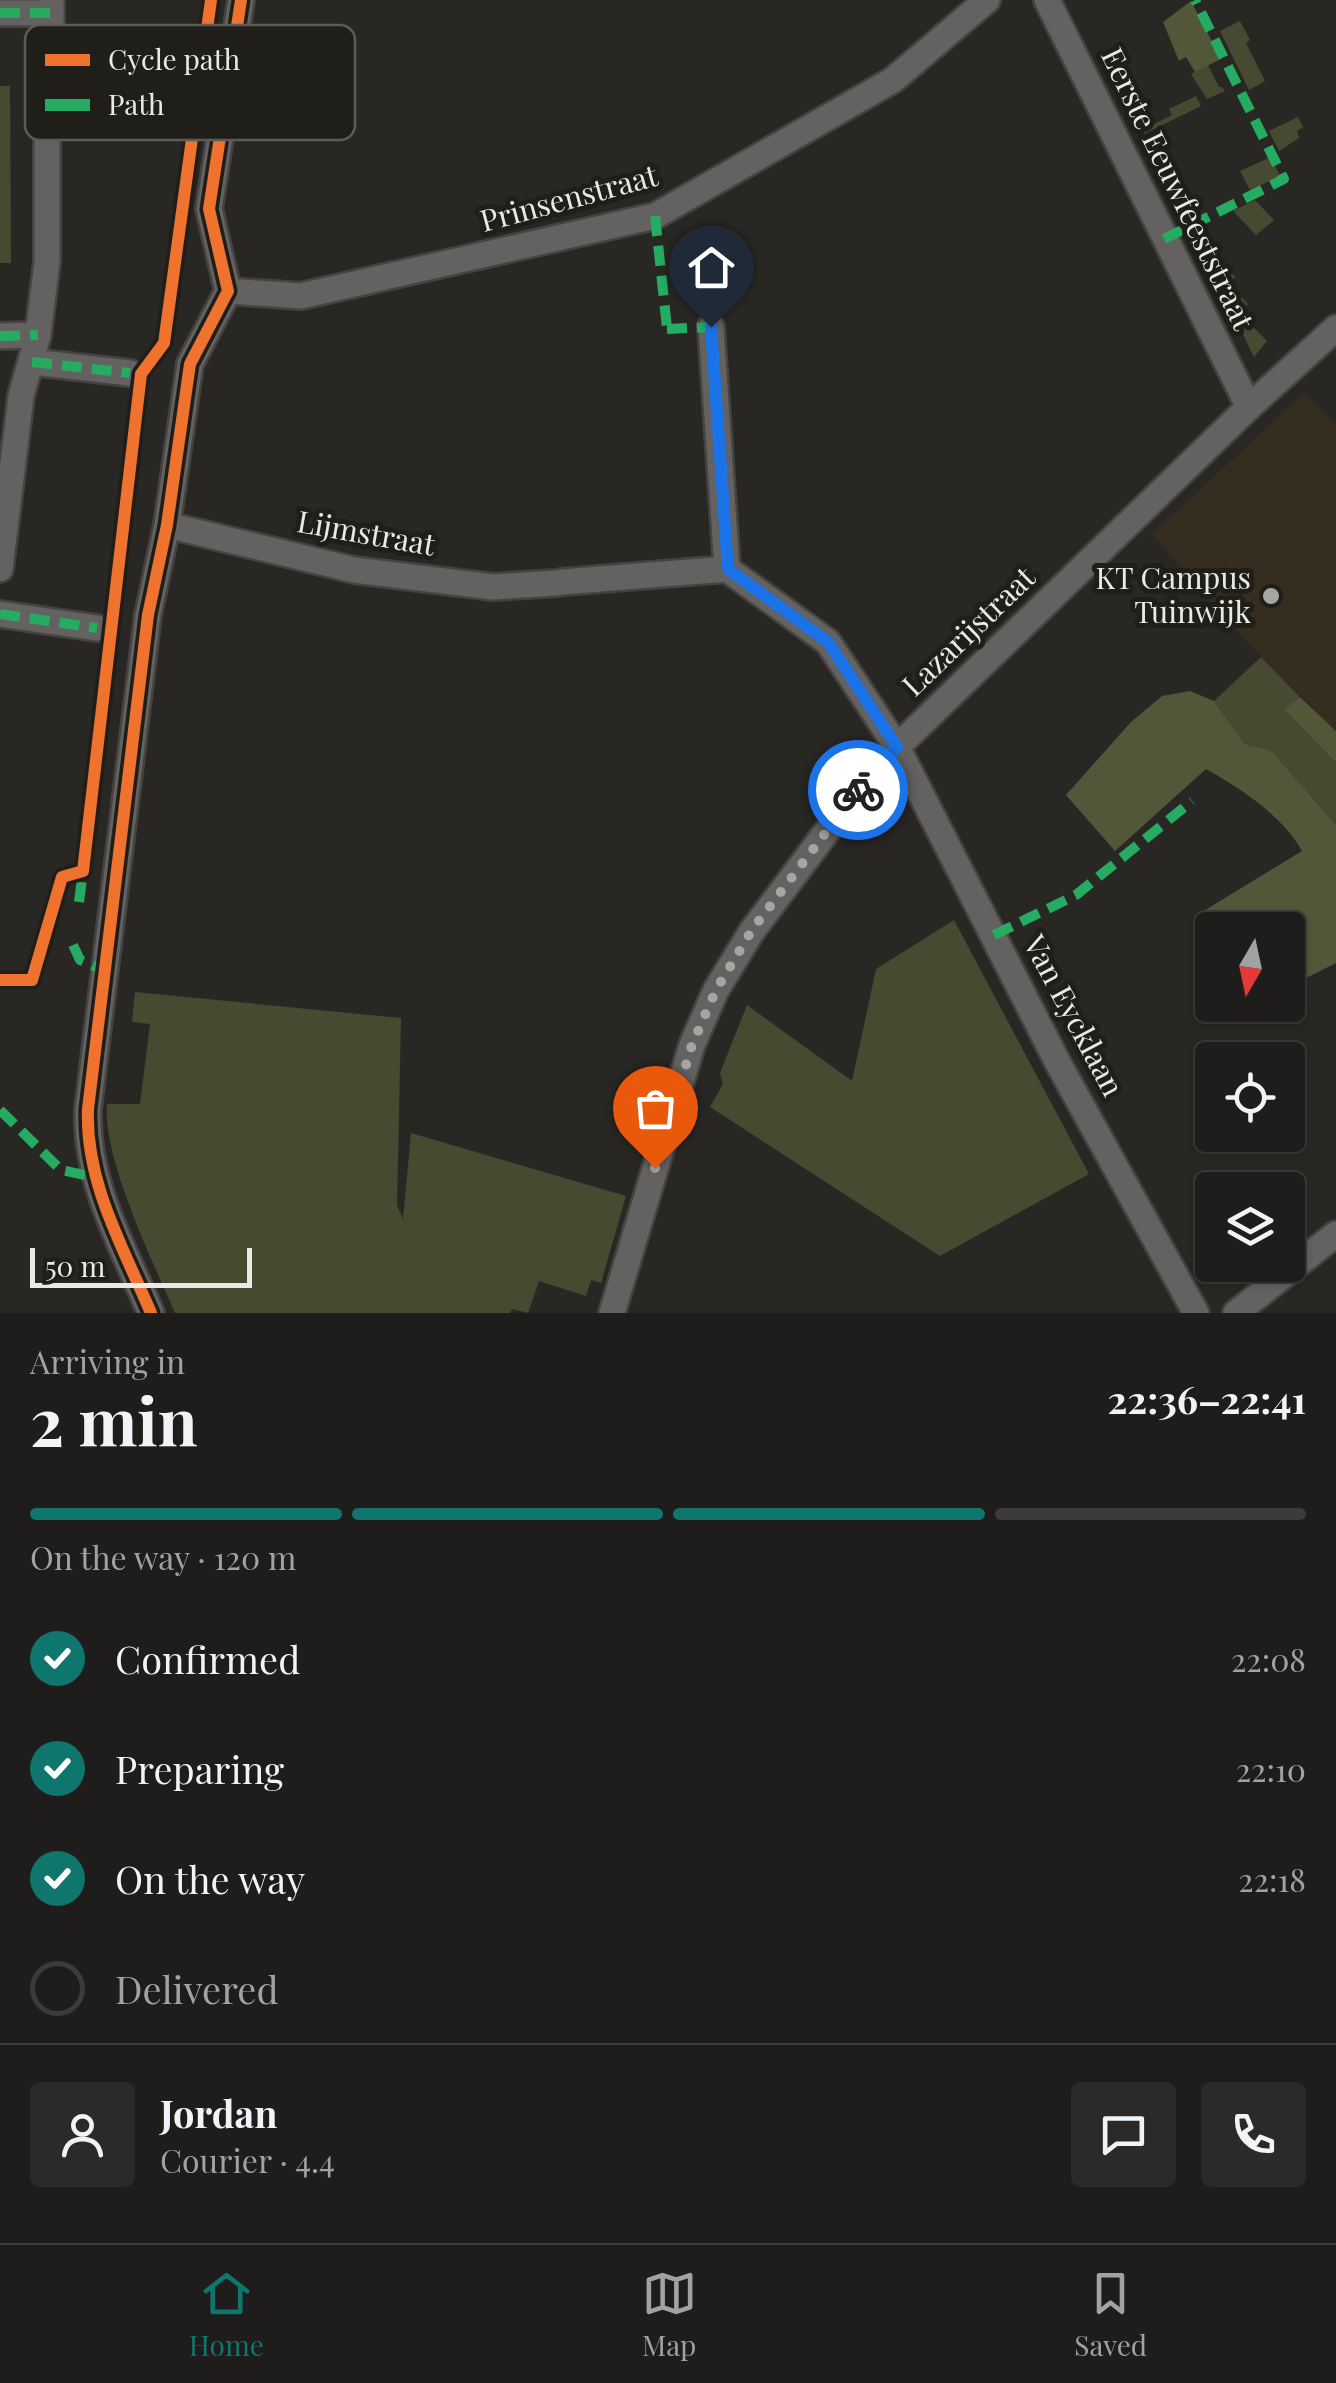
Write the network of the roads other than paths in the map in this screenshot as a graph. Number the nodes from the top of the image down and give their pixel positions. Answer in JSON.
{"nodes":[{"id":1,"x":241,"y":0,"type":"edge"},
{"id":2,"x":987,"y":0,"type":"edge"},
{"id":3,"x":1047,"y":0,"type":"edge"},
{"id":4,"x":51,"y":6,"type":"edge"},
{"id":5,"x":0,"y":13,"type":"edge"},
{"id":6,"x":237,"y":25,"type":"edge"},
{"id":7,"x":46,"y":140,"type":"edge"},
{"id":8,"x":219,"y":140,"type":"edge"},
{"id":9,"x":228,"y":291,"type":"junction"},
{"id":10,"x":711,"y":327,"type":"dead end"},
{"id":11,"x":1336,"y":328,"type":"edge"},
{"id":12,"x":38,"y":335,"type":"junction"},
{"id":13,"x":0,"y":336,"type":"edge"},
{"id":14,"x":32,"y":362,"type":"junction"},
{"id":15,"x":130,"y":372,"type":"dead end"},
{"id":16,"x":1249,"y":407,"type":"junction"},
{"id":17,"x":166,"y":525,"type":"junction"},
{"id":18,"x":0,"y":569,"type":"edge"},
{"id":19,"x":728,"y":569,"type":"junction"},
{"id":20,"x":0,"y":614,"type":"edge"},
{"id":21,"x":97,"y":628,"type":"dead end"},
{"id":22,"x":897,"y":747,"type":"junction"},
{"id":23,"x":1336,"y":1234,"type":"edge"},
{"id":24,"x":150,"y":1313,"type":"edge"},
{"id":25,"x":612,"y":1313,"type":"edge"},
{"id":26,"x":1196,"y":1313,"type":"edge"},
{"id":27,"x":1236,"y":1313,"type":"edge"}],
"edges":[{"from":1,"to":6,"type":"street"},
{"from":2,"to":9,"type":"street","name":"Prinsenstraat"},
{"from":3,"to":16,"type":"street","name":"Eerste Eeuwfeeststraat"},
{"from":4,"to":5,"type":"street"},
{"from":7,"to":12,"type":"street"},
{"from":8,"to":9,"type":"street"},
{"from":9,"to":17,"type":"street"},
{"from":10,"to":19,"type":"street"},
{"from":11,"to":16,"type":"street","name":"Lazarijstraat"},
{"from":12,"to":13,"type":"street"},
{"from":12,"to":14,"type":"street"},
{"from":14,"to":15,"type":"street"},
{"from":14,"to":18,"type":"street"},
{"from":16,"to":22,"type":"street","name":"Lazarijstraat"},
{"from":17,"to":19,"type":"street","name":"Lijmstraat"},
{"from":17,"to":24,"type":"street"},
{"from":19,"to":22,"type":"street","name":"Van Eycklaan"},
{"from":20,"to":21,"type":"street"},
{"from":22,"to":25,"type":"street","name":"Lazarijstraat"},
{"from":22,"to":26,"type":"street","name":"Van Eycklaan"},
{"from":23,"to":27,"type":"street"}]}
